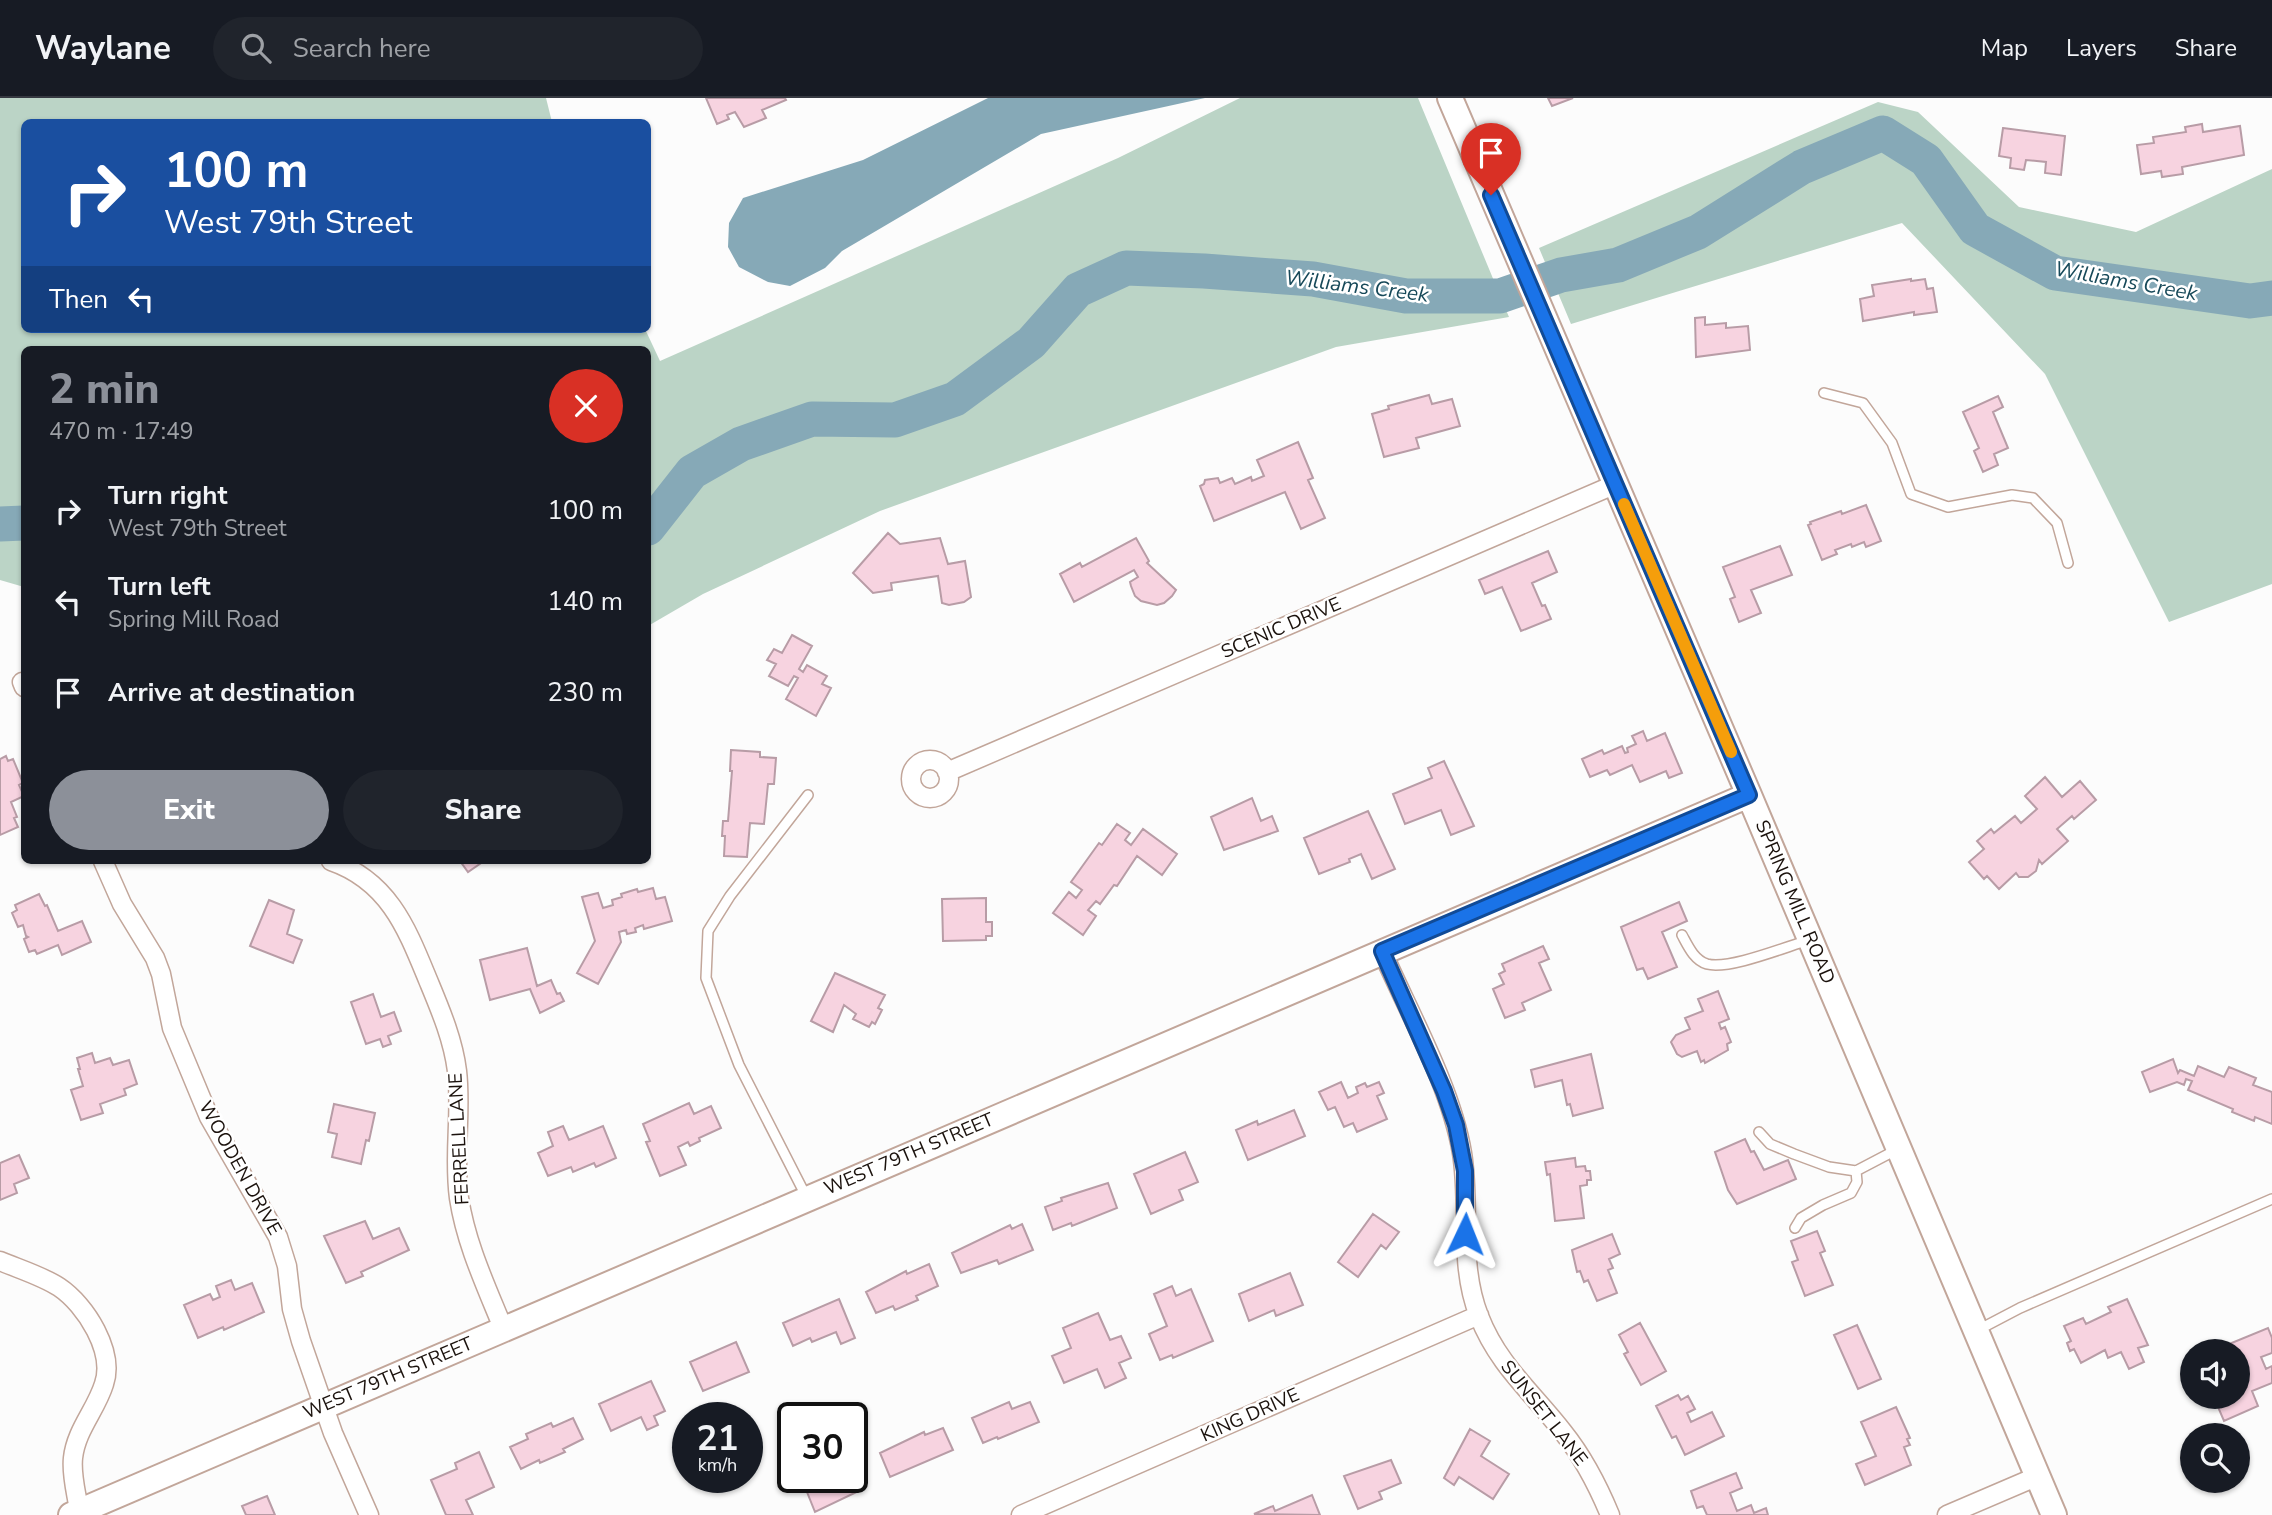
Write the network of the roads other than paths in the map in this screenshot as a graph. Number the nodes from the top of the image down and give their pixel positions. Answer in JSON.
{"nodes":[{"id":1,"x":1450,"y":98,"type":"edge"},
{"id":2,"x":1824,"y":393,"type":"dead end"},
{"id":3,"x":1616,"y":484,"type":"junction"},
{"id":4,"x":2068,"y":563,"type":"dead end"},
{"id":5,"x":947,"y":772,"type":"dead end"},
{"id":6,"x":808,"y":794,"type":"dead end"},
{"id":7,"x":1749,"y":795,"type":"junction"},
{"id":8,"x":104,"y":864,"type":"edge"},
{"id":9,"x":337,"y":864,"type":"edge"},
{"id":10,"x":1682,"y":935,"type":"dead end"},
{"id":11,"x":1810,"y":939,"type":"junction"},
{"id":12,"x":1382,"y":951,"type":"junction"},
{"id":13,"x":1759,"y":1132,"type":"dead end"},
{"id":14,"x":1899,"y":1149,"type":"junction"},
{"id":15,"x":1856,"y":1171,"type":"junction"},
{"id":16,"x":807,"y":1198,"type":"junction"},
{"id":17,"x":2272,"y":1199,"type":"edge"},
{"id":18,"x":1795,"y":1228,"type":"dead end"},
{"id":19,"x":0,"y":1261,"type":"edge"},
{"id":20,"x":1479,"y":1315,"type":"junction"},
{"id":21,"x":503,"y":1328,"type":"junction"},
{"id":22,"x":1976,"y":1331,"type":"junction"},
{"id":23,"x":325,"y":1405,"type":"junction"},
{"id":24,"x":2038,"y":1476,"type":"junction"},
{"id":25,"x":75,"y":1513,"type":"edge"},
{"id":26,"x":369,"y":1515,"type":"edge"},
{"id":27,"x":1021,"y":1515,"type":"edge"},
{"id":28,"x":1610,"y":1515,"type":"edge"},
{"id":29,"x":1947,"y":1515,"type":"edge"},
{"id":30,"x":2054,"y":1515,"type":"edge"}],
"edges":[{"from":1,"to":3,"type":"main road","name":"SPRING MILL ROAD"},
{"from":2,"to":4,"type":"lane"},
{"from":3,"to":5,"type":"street","name":"SCENIC DRIVE"},
{"from":3,"to":7,"type":"main road","name":"SPRING MILL ROAD"},
{"from":6,"to":16,"type":"lane"},
{"from":7,"to":11,"type":"main road","name":"SPRING MILL ROAD"},
{"from":7,"to":12,"type":"main road","name":"WEST 79TH STREET"},
{"from":8,"to":23,"type":"street","name":"WOODEN DRIVE"},
{"from":9,"to":21,"type":"street","name":"FERRELL LANE"},
{"from":10,"to":11,"type":"lane"},
{"from":11,"to":14,"type":"main road","name":"SPRING MILL ROAD"},
{"from":12,"to":16,"type":"main road","name":"WEST 79TH STREET"},
{"from":12,"to":20,"type":"street","name":"SUNSET LANE"},
{"from":13,"to":15,"type":"lane"},
{"from":14,"to":15,"type":"lane"},
{"from":14,"to":22,"type":"main road","name":"SPRING MILL ROAD"},
{"from":15,"to":18,"type":"lane"},
{"from":16,"to":21,"type":"main road","name":"WEST 79TH STREET"},
{"from":17,"to":22,"type":"lane"},
{"from":19,"to":25,"type":"street"},
{"from":20,"to":27,"type":"street","name":"KING DRIVE"},
{"from":20,"to":28,"type":"street","name":"SUNSET LANE"},
{"from":21,"to":23,"type":"main road","name":"WEST 79TH STREET"},
{"from":22,"to":24,"type":"main road","name":"SPRING MILL ROAD"},
{"from":23,"to":25,"type":"main road","name":"WEST 79TH STREET"},
{"from":23,"to":26,"type":"street"},
{"from":24,"to":29,"type":"street"},
{"from":24,"to":30,"type":"main road","name":"SPRING MILL ROAD"}]}
